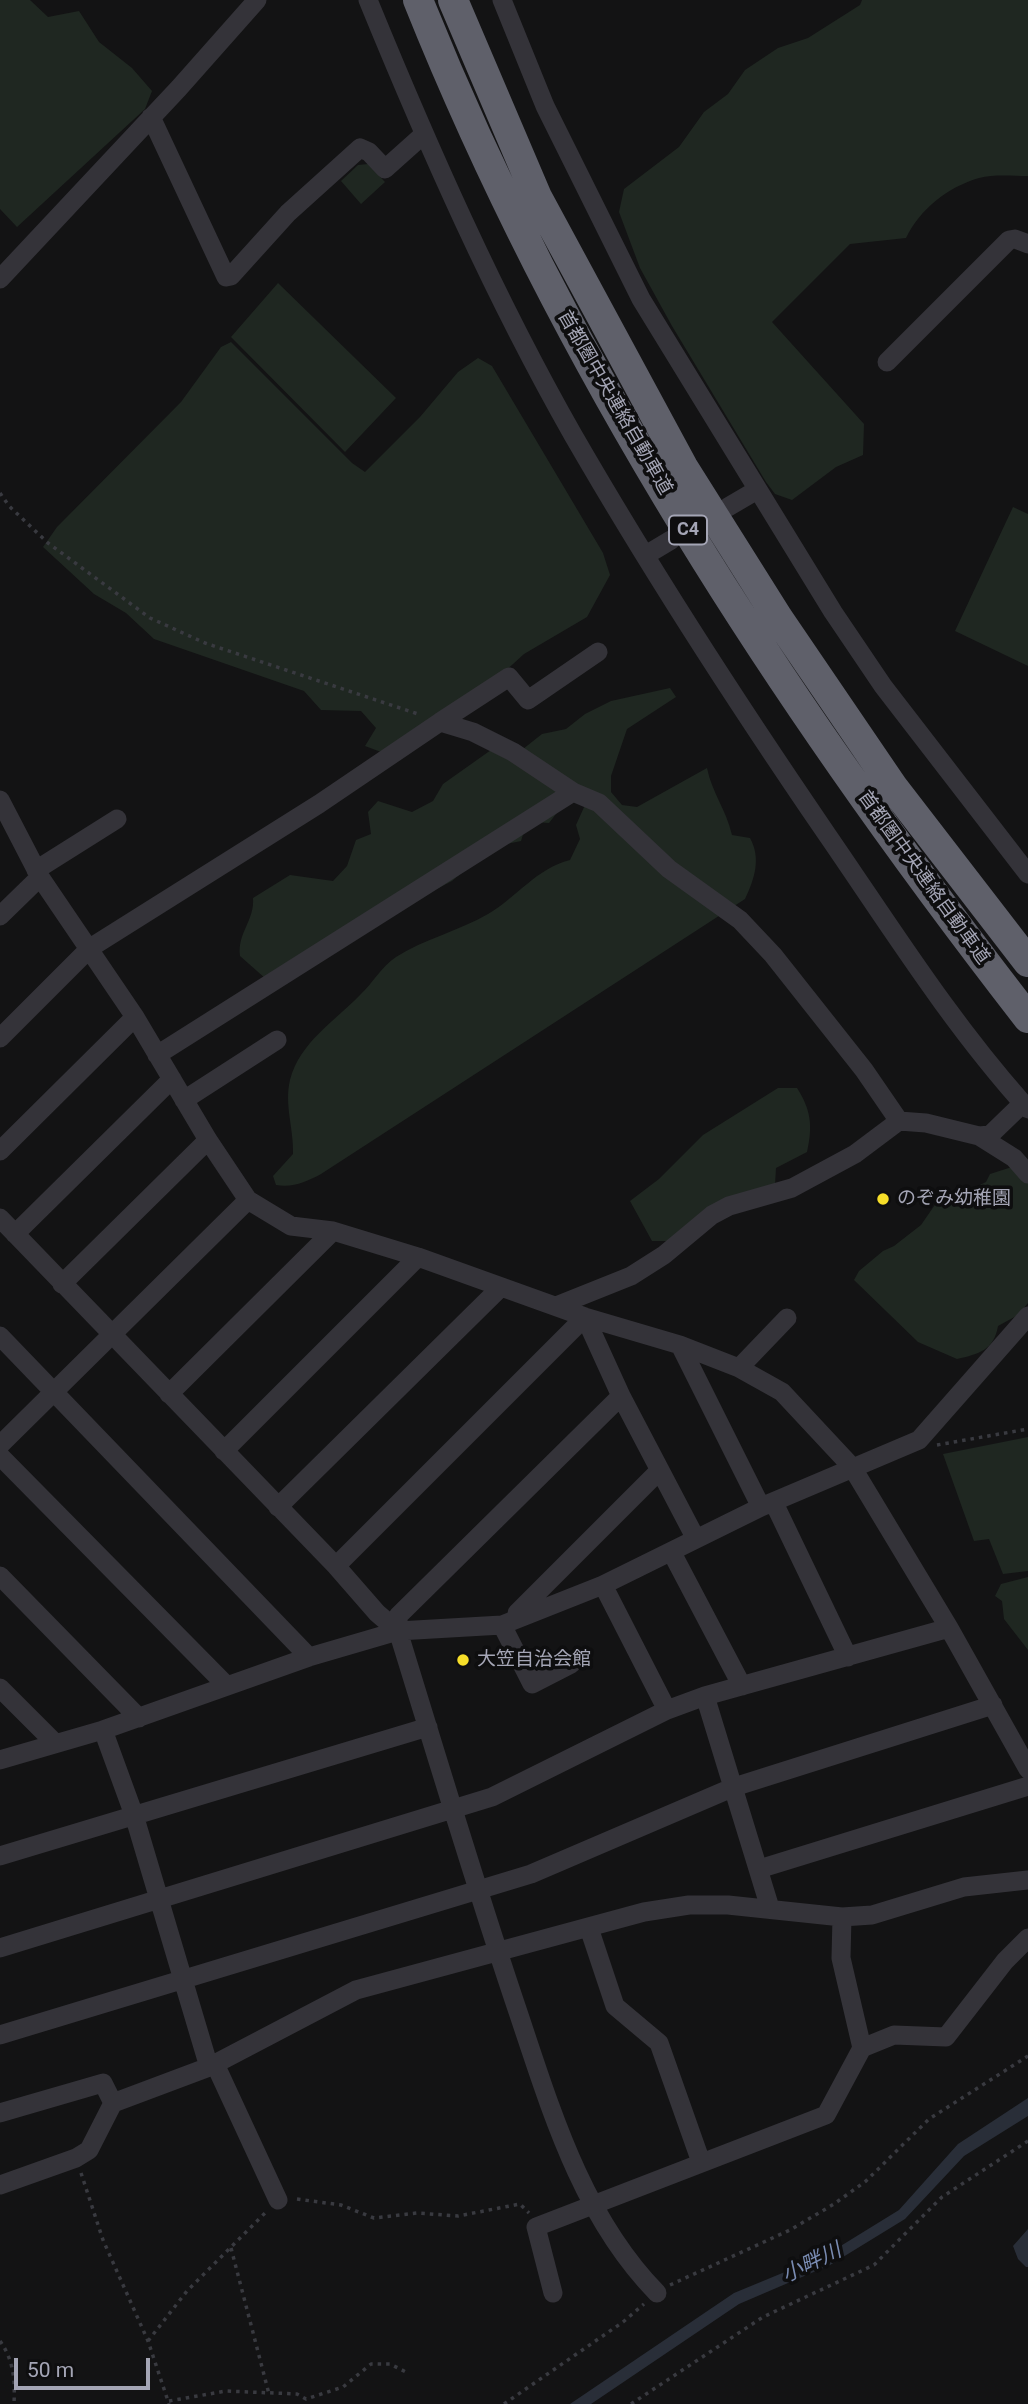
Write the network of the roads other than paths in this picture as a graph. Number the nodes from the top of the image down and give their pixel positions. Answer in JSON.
{"nodes":[{"id":1,"x":257,"y":0,"type":"edge"},
{"id":2,"x":368,"y":0,"type":"edge"},
{"id":3,"x":418,"y":0,"type":"edge"},
{"id":4,"x":453,"y":0,"type":"edge"},
{"id":5,"x":502,"y":0,"type":"edge"},
{"id":6,"x":151,"y":117,"type":"junction"},
{"id":7,"x":423,"y":135,"type":"junction"},
{"id":8,"x":1028,"y":244,"type":"edge"},
{"id":9,"x":0,"y":279,"type":"edge"},
{"id":10,"x":887,"y":362,"type":"dead end"},
{"id":11,"x":757,"y":490,"type":"junction"},
{"id":12,"x":728,"y":507,"type":"dead end"},
{"id":13,"x":671,"y":540,"type":"dead end"},
{"id":14,"x":646,"y":555,"type":"junction"},
{"id":15,"x":598,"y":652,"type":"dead end"},
{"id":16,"x":440,"y":722,"type":"junction"},
{"id":17,"x":573,"y":792,"type":"junction"},
{"id":18,"x":2,"y":808,"type":"edge"},
{"id":19,"x":117,"y":819,"type":"dead end"},
{"id":20,"x":38,"y":873,"type":"junction"},
{"id":21,"x":1028,"y":874,"type":"edge"},
{"id":22,"x":0,"y":916,"type":"edge"},
{"id":23,"x":90,"y":948,"type":"junction"},
{"id":24,"x":1028,"y":962,"type":"edge"},
{"id":25,"x":135,"y":1017,"type":"junction"},
{"id":26,"x":1028,"y":1018,"type":"edge"},
{"id":27,"x":0,"y":1038,"type":"edge"},
{"id":28,"x":277,"y":1040,"type":"dead end"},
{"id":29,"x":157,"y":1055,"type":"junction"},
{"id":30,"x":172,"y":1079,"type":"junction"},
{"id":31,"x":184,"y":1100,"type":"junction"},
{"id":32,"x":1025,"y":1106,"type":"edge"},
{"id":33,"x":899,"y":1121,"type":"junction"},
{"id":34,"x":979,"y":1136,"type":"junction"},
{"id":35,"x":208,"y":1140,"type":"junction"},
{"id":36,"x":0,"y":1151,"type":"edge"},
{"id":37,"x":1028,"y":1174,"type":"edge"},
{"id":38,"x":248,"y":1200,"type":"junction"},
{"id":39,"x":0,"y":1218,"type":"edge"},
{"id":40,"x":333,"y":1231,"type":"junction"},
{"id":41,"x":15,"y":1234,"type":"junction"},
{"id":42,"x":418,"y":1257,"type":"junction"},
{"id":43,"x":62,"y":1284,"type":"junction"},
{"id":44,"x":501,"y":1287,"type":"junction"},
{"id":45,"x":556,"y":1307,"type":"junction"},
{"id":46,"x":1028,"y":1316,"type":"edge"},
{"id":47,"x":585,"y":1317,"type":"junction"},
{"id":48,"x":787,"y":1318,"type":"dead end"},
{"id":49,"x":0,"y":1336,"type":"edge"},
{"id":50,"x":113,"y":1336,"type":"junction"},
{"id":51,"x":680,"y":1345,"type":"junction"},
{"id":52,"x":739,"y":1368,"type":"junction"},
{"id":53,"x":54,"y":1392,"type":"junction"},
{"id":54,"x":169,"y":1394,"type":"junction"},
{"id":55,"x":621,"y":1396,"type":"junction"},
{"id":56,"x":0,"y":1445,"type":"edge"},
{"id":57,"x":224,"y":1451,"type":"junction"},
{"id":58,"x":0,"y":1456,"type":"edge"},
{"id":59,"x":852,"y":1467,"type":"junction"},
{"id":60,"x":660,"y":1470,"type":"junction"},
{"id":61,"x":767,"y":1505,"type":"junction"},
{"id":62,"x":278,"y":1507,"type":"junction"},
{"id":63,"x":696,"y":1539,"type":"junction"},
{"id":64,"x":671,"y":1553,"type":"junction"},
{"id":65,"x":336,"y":1566,"type":"junction"},
{"id":66,"x":0,"y":1576,"type":"edge"},
{"id":67,"x":603,"y":1585,"type":"junction"},
{"id":68,"x":507,"y":1622,"type":"junction"},
{"id":69,"x":949,"y":1628,"type":"junction"},
{"id":70,"x":398,"y":1631,"type":"junction"},
{"id":71,"x":309,"y":1657,"type":"junction"},
{"id":72,"x":848,"y":1657,"type":"junction"},
{"id":73,"x":571,"y":1664,"type":"dead end"},
{"id":74,"x":227,"y":1686,"type":"junction"},
{"id":75,"x":742,"y":1686,"type":"junction"},
{"id":76,"x":0,"y":1688,"type":"edge"},
{"id":77,"x":705,"y":1696,"type":"junction"},
{"id":78,"x":993,"y":1705,"type":"junction"},
{"id":79,"x":667,"y":1710,"type":"junction"},
{"id":80,"x":139,"y":1718,"type":"junction"},
{"id":81,"x":428,"y":1727,"type":"junction"},
{"id":82,"x":103,"y":1730,"type":"junction"},
{"id":83,"x":55,"y":1743,"type":"junction"},
{"id":84,"x":0,"y":1760,"type":"edge"},
{"id":85,"x":1028,"y":1769,"type":"edge"},
{"id":86,"x":1028,"y":1786,"type":"edge"},
{"id":87,"x":734,"y":1787,"type":"junction"},
{"id":88,"x":453,"y":1810,"type":"junction"},
{"id":89,"x":134,"y":1815,"type":"junction"},
{"id":90,"x":0,"y":1856,"type":"edge"},
{"id":91,"x":759,"y":1868,"type":"junction"},
{"id":92,"x":1028,"y":1880,"type":"edge"},
{"id":93,"x":478,"y":1891,"type":"junction"},
{"id":94,"x":160,"y":1902,"type":"junction"},
{"id":95,"x":770,"y":1908,"type":"junction"},
{"id":96,"x":842,"y":1917,"type":"junction"},
{"id":97,"x":589,"y":1928,"type":"junction"},
{"id":98,"x":1028,"y":1938,"type":"edge"},
{"id":99,"x":0,"y":1948,"type":"edge"},
{"id":100,"x":498,"y":1954,"type":"junction"},
{"id":101,"x":182,"y":1980,"type":"junction"},
{"id":102,"x":0,"y":2035,"type":"edge"},
{"id":103,"x":862,"y":2048,"type":"junction"},
{"id":104,"x":212,"y":2066,"type":"junction"},
{"id":105,"x":113,"y":2103,"type":"junction"},
{"id":106,"x":0,"y":2113,"type":"edge"},
{"id":107,"x":701,"y":2162,"type":"junction"},
{"id":108,"x":0,"y":2185,"type":"edge"},
{"id":109,"x":278,"y":2200,"type":"road end"},
{"id":110,"x":591,"y":2204,"type":"junction"},
{"id":111,"x":657,"y":2292,"type":"road end"},
{"id":112,"x":553,"y":2293,"type":"dead end"}],
"edges":[{"from":1,"to":6,"type":"street"},
{"from":2,"to":7,"type":"street"},
{"from":3,"to":26,"type":"highway","name":"首都圏中央連絡自動車道","number":"C4"},
{"from":4,"to":24,"type":"highway","name":"首都圏中央連絡自動車道","number":"C4"},
{"from":5,"to":11,"type":"street"},
{"from":6,"to":7,"type":"street"},
{"from":6,"to":9,"type":"street"},
{"from":7,"to":14,"type":"street"},
{"from":8,"to":10,"type":"street"},
{"from":11,"to":12,"type":"street"},
{"from":11,"to":21,"type":"street"},
{"from":13,"to":14,"type":"street"},
{"from":14,"to":32,"type":"street"},
{"from":15,"to":16,"type":"street"},
{"from":16,"to":17,"type":"street"},
{"from":16,"to":23,"type":"street"},
{"from":17,"to":29,"type":"street"},
{"from":17,"to":33,"type":"street"},
{"from":18,"to":20,"type":"street"},
{"from":19,"to":20,"type":"street"},
{"from":20,"to":22,"type":"street"},
{"from":20,"to":23,"type":"street"},
{"from":23,"to":25,"type":"street"},
{"from":23,"to":27,"type":"street"},
{"from":25,"to":29,"type":"street"},
{"from":25,"to":36,"type":"street"},
{"from":28,"to":31,"type":"street"},
{"from":29,"to":30,"type":"street"},
{"from":30,"to":31,"type":"street"},
{"from":30,"to":41,"type":"street"},
{"from":31,"to":35,"type":"street"},
{"from":32,"to":34,"type":"street"},
{"from":33,"to":34,"type":"street"},
{"from":33,"to":45,"type":"street"},
{"from":34,"to":37,"type":"street"},
{"from":35,"to":38,"type":"street"},
{"from":35,"to":43,"type":"street"},
{"from":38,"to":40,"type":"street"},
{"from":38,"to":50,"type":"street"},
{"from":39,"to":41,"type":"street"},
{"from":40,"to":42,"type":"street"},
{"from":40,"to":54,"type":"street"},
{"from":41,"to":43,"type":"street"},
{"from":42,"to":44,"type":"street"},
{"from":42,"to":57,"type":"street"},
{"from":43,"to":50,"type":"street"},
{"from":44,"to":45,"type":"street"},
{"from":44,"to":62,"type":"street"},
{"from":45,"to":47,"type":"street"},
{"from":46,"to":59,"type":"street"},
{"from":47,"to":51,"type":"street"},
{"from":47,"to":55,"type":"street"},
{"from":47,"to":65,"type":"street"},
{"from":48,"to":52,"type":"street"},
{"from":49,"to":53,"type":"street"},
{"from":50,"to":53,"type":"street"},
{"from":50,"to":54,"type":"street"},
{"from":51,"to":52,"type":"street"},
{"from":51,"to":61,"type":"street"},
{"from":52,"to":59,"type":"street"},
{"from":53,"to":56,"type":"street"},
{"from":53,"to":71,"type":"street"},
{"from":54,"to":57,"type":"street"},
{"from":55,"to":60,"type":"street"},
{"from":55,"to":70,"type":"street"},
{"from":57,"to":62,"type":"street"},
{"from":58,"to":74,"type":"street"},
{"from":59,"to":61,"type":"street"},
{"from":59,"to":69,"type":"street"},
{"from":60,"to":63,"type":"street"},
{"from":60,"to":68,"type":"street"},
{"from":61,"to":63,"type":"street"},
{"from":61,"to":72,"type":"street"},
{"from":62,"to":65,"type":"street"},
{"from":63,"to":64,"type":"street"},
{"from":64,"to":67,"type":"street"},
{"from":64,"to":75,"type":"street"},
{"from":65,"to":70,"type":"street"},
{"from":66,"to":80,"type":"street"},
{"from":67,"to":68,"type":"street"},
{"from":67,"to":79,"type":"street"},
{"from":68,"to":70,"type":"street"},
{"from":68,"to":73,"type":"street"},
{"from":69,"to":72,"type":"street"},
{"from":69,"to":78,"type":"street"},
{"from":70,"to":71,"type":"street"},
{"from":70,"to":81,"type":"street"},
{"from":71,"to":74,"type":"street"},
{"from":72,"to":75,"type":"street"},
{"from":74,"to":80,"type":"street"},
{"from":75,"to":77,"type":"street"},
{"from":76,"to":83,"type":"street"},
{"from":77,"to":79,"type":"street"},
{"from":77,"to":87,"type":"street"},
{"from":78,"to":85,"type":"street"},
{"from":78,"to":87,"type":"street"},
{"from":79,"to":88,"type":"street"},
{"from":80,"to":82,"type":"street"},
{"from":81,"to":88,"type":"street"},
{"from":81,"to":89,"type":"street"},
{"from":82,"to":83,"type":"street"},
{"from":82,"to":89,"type":"street"},
{"from":83,"to":84,"type":"street"},
{"from":86,"to":91,"type":"street"},
{"from":87,"to":91,"type":"street"},
{"from":87,"to":93,"type":"street"},
{"from":88,"to":93,"type":"street"},
{"from":88,"to":94,"type":"street"},
{"from":89,"to":90,"type":"street"},
{"from":89,"to":94,"type":"street"},
{"from":91,"to":95,"type":"street"},
{"from":92,"to":96,"type":"street"},
{"from":93,"to":100,"type":"street"},
{"from":93,"to":101,"type":"street"},
{"from":94,"to":99,"type":"street"},
{"from":94,"to":101,"type":"street"},
{"from":95,"to":96,"type":"street"},
{"from":95,"to":97,"type":"street"},
{"from":96,"to":103,"type":"street"},
{"from":97,"to":100,"type":"street"},
{"from":97,"to":107,"type":"street"},
{"from":98,"to":103,"type":"street"},
{"from":100,"to":104,"type":"street"},
{"from":100,"to":110,"type":"street"},
{"from":101,"to":102,"type":"street"},
{"from":101,"to":104,"type":"street"},
{"from":103,"to":107,"type":"street"},
{"from":104,"to":105,"type":"street"},
{"from":104,"to":109,"type":"street"},
{"from":105,"to":106,"type":"street"},
{"from":105,"to":108,"type":"street"},
{"from":107,"to":110,"type":"street"},
{"from":110,"to":111,"type":"street"},
{"from":110,"to":112,"type":"street"}]}
